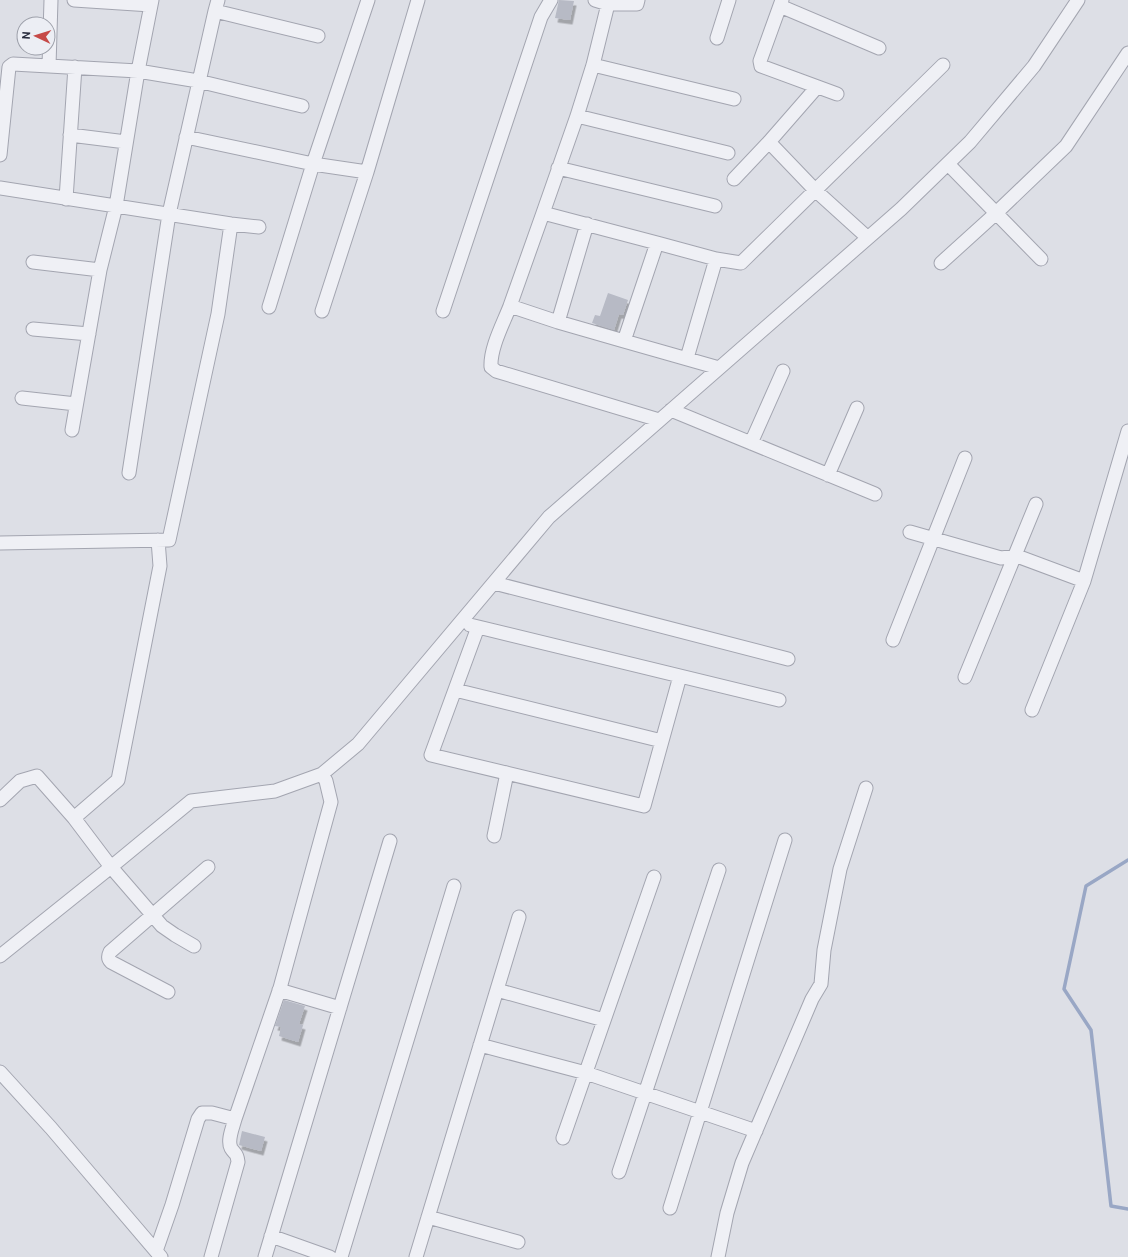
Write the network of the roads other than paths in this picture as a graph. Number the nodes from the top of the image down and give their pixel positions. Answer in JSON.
{"nodes":[{"id":1,"x":51,"y":0,"type":"edge"},
{"id":2,"x":74,"y":0,"type":"edge"},
{"id":3,"x":368,"y":0,"type":"edge"},
{"id":4,"x":418,"y":0,"type":"edge"},
{"id":5,"x":552,"y":0,"type":"edge"},
{"id":6,"x":638,"y":0,"type":"edge"},
{"id":7,"x":729,"y":0,"type":"edge"},
{"id":8,"x":1078,"y":0,"type":"edge"},
{"id":9,"x":152,"y":2,"type":"edge"},
{"id":10,"x":601,"y":2,"type":"edge"},
{"id":11,"x":781,"y":3,"type":"edge"},
{"id":12,"x":217,"y":6,"type":"edge"},
{"id":13,"x":318,"y":36,"type":"dead end"},
{"id":14,"x":717,"y":38,"type":"dead end"},
{"id":15,"x":879,"y":48,"type":"dead end"},
{"id":16,"x":1128,"y":52,"type":"edge"},
{"id":17,"x":593,"y":65,"type":"junction"},
{"id":18,"x":943,"y":65,"type":"dead end"},
{"id":19,"x":50,"y":66,"type":"junction"},
{"id":20,"x":75,"y":67,"type":"junction"},
{"id":21,"x":138,"y":71,"type":"junction"},
{"id":22,"x":198,"y":81,"type":"junction"},
{"id":23,"x":817,"y":87,"type":"junction"},
{"id":24,"x":837,"y":94,"type":"dead end"},
{"id":25,"x":734,"y":99,"type":"dead end"},
{"id":26,"x":302,"y":106,"type":"dead end"},
{"id":27,"x":577,"y":116,"type":"junction"},
{"id":28,"x":70,"y":135,"type":"junction"},
{"id":29,"x":186,"y":137,"type":"junction"},
{"id":30,"x":126,"y":142,"type":"junction"},
{"id":31,"x":769,"y":142,"type":"junction"},
{"id":32,"x":728,"y":153,"type":"dead end"},
{"id":33,"x":0,"y":154,"type":"edge"},
{"id":34,"x":313,"y":164,"type":"junction"},
{"id":35,"x":948,"y":164,"type":"junction"},
{"id":36,"x":558,"y":168,"type":"junction"},
{"id":37,"x":367,"y":172,"type":"junction"},
{"id":38,"x":734,"y":179,"type":"dead end"},
{"id":39,"x":0,"y":188,"type":"edge"},
{"id":40,"x":815,"y":190,"type":"junction"},
{"id":41,"x":66,"y":199,"type":"junction"},
{"id":42,"x":116,"y":206,"type":"junction"},
{"id":43,"x":715,"y":206,"type":"dead end"},
{"id":44,"x":543,"y":212,"type":"junction"},
{"id":45,"x":996,"y":213,"type":"junction"},
{"id":46,"x":169,"y":214,"type":"junction"},
{"id":47,"x":231,"y":224,"type":"junction"},
{"id":48,"x":587,"y":224,"type":"junction"},
{"id":49,"x":259,"y":227,"type":"dead end"},
{"id":50,"x":868,"y":238,"type":"junction"},
{"id":51,"x":657,"y":243,"type":"junction"},
{"id":52,"x":716,"y":259,"type":"junction"},
{"id":53,"x":1041,"y":259,"type":"dead end"},
{"id":54,"x":33,"y":262,"type":"dead end"},
{"id":55,"x":941,"y":263,"type":"dead end"},
{"id":56,"x":100,"y":270,"type":"junction"},
{"id":57,"x":510,"y":306,"type":"junction"},
{"id":58,"x":269,"y":307,"type":"dead end"},
{"id":59,"x":443,"y":310,"type":"dead end"},
{"id":60,"x":322,"y":311,"type":"dead end"},
{"id":61,"x":558,"y":322,"type":"junction"},
{"id":62,"x":32,"y":329,"type":"dead end"},
{"id":63,"x":88,"y":334,"type":"junction"},
{"id":64,"x":624,"y":341,"type":"junction"},
{"id":65,"x":687,"y":358,"type":"junction"},
{"id":66,"x":719,"y":368,"type":"junction"},
{"id":67,"x":783,"y":371,"type":"dead end"},
{"id":68,"x":22,"y":398,"type":"dead end"},
{"id":69,"x":76,"y":404,"type":"junction"},
{"id":70,"x":857,"y":408,"type":"dead end"},
{"id":71,"x":671,"y":410,"type":"junction"},
{"id":72,"x":659,"y":420,"type":"junction"},
{"id":73,"x":72,"y":430,"type":"dead end"},
{"id":74,"x":1128,"y":431,"type":"edge"},
{"id":75,"x":751,"y":443,"type":"junction"},
{"id":76,"x":965,"y":458,"type":"dead end"},
{"id":77,"x":129,"y":472,"type":"dead end"},
{"id":78,"x":828,"y":475,"type":"junction"},
{"id":79,"x":875,"y":494,"type":"dead end"},
{"id":80,"x":1036,"y":504,"type":"dead end"},
{"id":81,"x":910,"y":532,"type":"dead end"},
{"id":82,"x":933,"y":538,"type":"junction"},
{"id":83,"x":158,"y":540,"type":"junction"},
{"id":84,"x":0,"y":543,"type":"edge"},
{"id":85,"x":1014,"y":557,"type":"junction"},
{"id":86,"x":1084,"y":581,"type":"junction"},
{"id":87,"x":494,"y":584,"type":"junction"},
{"id":88,"x":461,"y":623,"type":"junction"},
{"id":89,"x":478,"y":627,"type":"junction"},
{"id":90,"x":892,"y":640,"type":"dead end"},
{"id":91,"x":788,"y":659,"type":"dead end"},
{"id":92,"x":680,"y":676,"type":"junction"},
{"id":93,"x":965,"y":677,"type":"dead end"},
{"id":94,"x":455,"y":690,"type":"junction"},
{"id":95,"x":779,"y":700,"type":"dead end"},
{"id":96,"x":1032,"y":710,"type":"dead end"},
{"id":97,"x":662,"y":741,"type":"junction"},
{"id":98,"x":508,"y":773,"type":"junction"},
{"id":99,"x":324,"y":778,"type":"junction"},
{"id":100,"x":866,"y":788,"type":"dead end"},
{"id":101,"x":0,"y":800,"type":"edge"},
{"id":102,"x":74,"y":818,"type":"junction"},
{"id":103,"x":494,"y":836,"type":"dead end"},
{"id":104,"x":785,"y":840,"type":"dead end"},
{"id":105,"x":390,"y":841,"type":"dead end"},
{"id":106,"x":208,"y":866,"type":"dead end"},
{"id":107,"x":111,"y":868,"type":"junction"},
{"id":108,"x":719,"y":870,"type":"dead end"},
{"id":109,"x":654,"y":877,"type":"dead end"},
{"id":110,"x":454,"y":886,"type":"dead end"},
{"id":111,"x":152,"y":915,"type":"junction"},
{"id":112,"x":519,"y":918,"type":"dead end"},
{"id":113,"x":194,"y":946,"type":"dead end"},
{"id":114,"x":0,"y":956,"type":"edge"},
{"id":115,"x":279,"y":990,"type":"junction"},
{"id":116,"x":497,"y":990,"type":"junction"},
{"id":117,"x":168,"y":992,"type":"dead end"},
{"id":118,"x":340,"y":1008,"type":"junction"},
{"id":119,"x":604,"y":1020,"type":"junction"},
{"id":120,"x":480,"y":1045,"type":"junction"},
{"id":121,"x":0,"y":1072,"type":"edge"},
{"id":122,"x":586,"y":1073,"type":"junction"},
{"id":123,"x":645,"y":1093,"type":"junction"},
{"id":124,"x":700,"y":1112,"type":"junction"},
{"id":125,"x":235,"y":1120,"type":"junction"},
{"id":126,"x":756,"y":1132,"type":"junction"},
{"id":127,"x":563,"y":1138,"type":"dead end"},
{"id":128,"x":619,"y":1172,"type":"dead end"},
{"id":129,"x":670,"y":1208,"type":"dead end"},
{"id":130,"x":428,"y":1218,"type":"junction"},
{"id":131,"x":271,"y":1236,"type":"junction"},
{"id":132,"x":518,"y":1242,"type":"dead end"},
{"id":133,"x":158,"y":1254,"type":"edge"},
{"id":134,"x":211,"y":1257,"type":"edge"},
{"id":135,"x":265,"y":1257,"type":"edge"},
{"id":136,"x":330,"y":1257,"type":"edge"},
{"id":137,"x":341,"y":1257,"type":"edge"},
{"id":138,"x":416,"y":1257,"type":"edge"},
{"id":139,"x":718,"y":1257,"type":"edge"}],
"edges":[{"from":1,"to":19,"type":"street"},
{"from":2,"to":9,"type":"street"},
{"from":3,"to":34,"type":"street"},
{"from":4,"to":37,"type":"street"},
{"from":5,"to":59,"type":"street"},
{"from":6,"to":10,"type":"street"},
{"from":7,"to":14,"type":"street"},
{"from":8,"to":35,"type":"street"},
{"from":9,"to":21,"type":"street"},
{"from":10,"to":17,"type":"street"},
{"from":11,"to":15,"type":"street"},
{"from":11,"to":23,"type":"street"},
{"from":12,"to":13,"type":"street"},
{"from":12,"to":22,"type":"street"},
{"from":16,"to":45,"type":"street"},
{"from":17,"to":25,"type":"street"},
{"from":17,"to":27,"type":"street"},
{"from":18,"to":40,"type":"street"},
{"from":19,"to":20,"type":"street"},
{"from":19,"to":33,"type":"street"},
{"from":20,"to":21,"type":"street"},
{"from":20,"to":28,"type":"street"},
{"from":21,"to":22,"type":"street"},
{"from":21,"to":30,"type":"street"},
{"from":22,"to":26,"type":"street"},
{"from":22,"to":29,"type":"street"},
{"from":23,"to":24,"type":"street"},
{"from":23,"to":31,"type":"street"},
{"from":27,"to":32,"type":"street"},
{"from":27,"to":36,"type":"street"},
{"from":28,"to":30,"type":"street"},
{"from":28,"to":41,"type":"street"},
{"from":29,"to":34,"type":"street"},
{"from":29,"to":46,"type":"street"},
{"from":30,"to":42,"type":"street"},
{"from":31,"to":38,"type":"street"},
{"from":31,"to":40,"type":"street"},
{"from":34,"to":37,"type":"street"},
{"from":34,"to":58,"type":"street"},
{"from":35,"to":45,"type":"street"},
{"from":35,"to":50,"type":"street"},
{"from":36,"to":43,"type":"street"},
{"from":36,"to":44,"type":"street"},
{"from":37,"to":60,"type":"street"},
{"from":39,"to":41,"type":"street"},
{"from":40,"to":50,"type":"street"},
{"from":40,"to":52,"type":"street"},
{"from":41,"to":42,"type":"street"},
{"from":42,"to":46,"type":"street"},
{"from":42,"to":56,"type":"street"},
{"from":44,"to":48,"type":"street"},
{"from":44,"to":57,"type":"street"},
{"from":45,"to":53,"type":"street"},
{"from":45,"to":55,"type":"street"},
{"from":46,"to":47,"type":"street"},
{"from":46,"to":77,"type":"street"},
{"from":47,"to":49,"type":"street"},
{"from":47,"to":83,"type":"street"},
{"from":48,"to":51,"type":"street"},
{"from":48,"to":61,"type":"street"},
{"from":50,"to":66,"type":"street"},
{"from":51,"to":52,"type":"street"},
{"from":51,"to":64,"type":"street"},
{"from":52,"to":65,"type":"street"},
{"from":54,"to":56,"type":"street"},
{"from":56,"to":63,"type":"street"},
{"from":57,"to":61,"type":"street"},
{"from":57,"to":72,"type":"street"},
{"from":61,"to":64,"type":"street"},
{"from":62,"to":63,"type":"street"},
{"from":63,"to":69,"type":"street"},
{"from":64,"to":65,"type":"street"},
{"from":65,"to":66,"type":"street"},
{"from":66,"to":71,"type":"street"},
{"from":67,"to":75,"type":"street"},
{"from":68,"to":69,"type":"street"},
{"from":69,"to":73,"type":"street"},
{"from":70,"to":78,"type":"street"},
{"from":71,"to":72,"type":"street"},
{"from":71,"to":75,"type":"street"},
{"from":72,"to":87,"type":"street"},
{"from":74,"to":86,"type":"street"},
{"from":75,"to":78,"type":"street"},
{"from":76,"to":82,"type":"street"},
{"from":78,"to":79,"type":"street"},
{"from":80,"to":85,"type":"street"},
{"from":81,"to":82,"type":"street"},
{"from":82,"to":85,"type":"street"},
{"from":82,"to":90,"type":"street"},
{"from":83,"to":84,"type":"street"},
{"from":83,"to":102,"type":"street"},
{"from":85,"to":86,"type":"street"},
{"from":85,"to":93,"type":"street"},
{"from":86,"to":96,"type":"street"},
{"from":87,"to":88,"type":"street"},
{"from":87,"to":91,"type":"street"},
{"from":88,"to":89,"type":"street"},
{"from":88,"to":99,"type":"street"},
{"from":89,"to":92,"type":"street"},
{"from":89,"to":94,"type":"street"},
{"from":92,"to":95,"type":"street"},
{"from":92,"to":97,"type":"street"},
{"from":94,"to":97,"type":"street"},
{"from":94,"to":98,"type":"street"},
{"from":97,"to":98,"type":"street"},
{"from":98,"to":103,"type":"street"},
{"from":99,"to":107,"type":"street"},
{"from":99,"to":115,"type":"street"},
{"from":100,"to":126,"type":"street"},
{"from":101,"to":102,"type":"street"},
{"from":102,"to":107,"type":"street"},
{"from":104,"to":124,"type":"street"},
{"from":105,"to":118,"type":"street"},
{"from":106,"to":111,"type":"street"},
{"from":107,"to":111,"type":"street"},
{"from":107,"to":114,"type":"street"},
{"from":108,"to":123,"type":"street"},
{"from":109,"to":119,"type":"street"},
{"from":110,"to":137,"type":"street"},
{"from":111,"to":113,"type":"street"},
{"from":111,"to":117,"type":"street"},
{"from":112,"to":116,"type":"street"},
{"from":115,"to":118,"type":"street"},
{"from":115,"to":125,"type":"street"},
{"from":116,"to":119,"type":"street"},
{"from":116,"to":120,"type":"street"},
{"from":118,"to":131,"type":"street"},
{"from":119,"to":122,"type":"street"},
{"from":120,"to":122,"type":"street"},
{"from":120,"to":130,"type":"street"},
{"from":121,"to":133,"type":"street"},
{"from":122,"to":123,"type":"street"},
{"from":122,"to":127,"type":"street"},
{"from":123,"to":124,"type":"street"},
{"from":123,"to":128,"type":"street"},
{"from":124,"to":126,"type":"street"},
{"from":124,"to":129,"type":"street"},
{"from":125,"to":133,"type":"street"},
{"from":125,"to":134,"type":"street"},
{"from":126,"to":139,"type":"street"},
{"from":130,"to":132,"type":"street"},
{"from":130,"to":138,"type":"street"},
{"from":131,"to":135,"type":"street"},
{"from":131,"to":136,"type":"street"}]}
